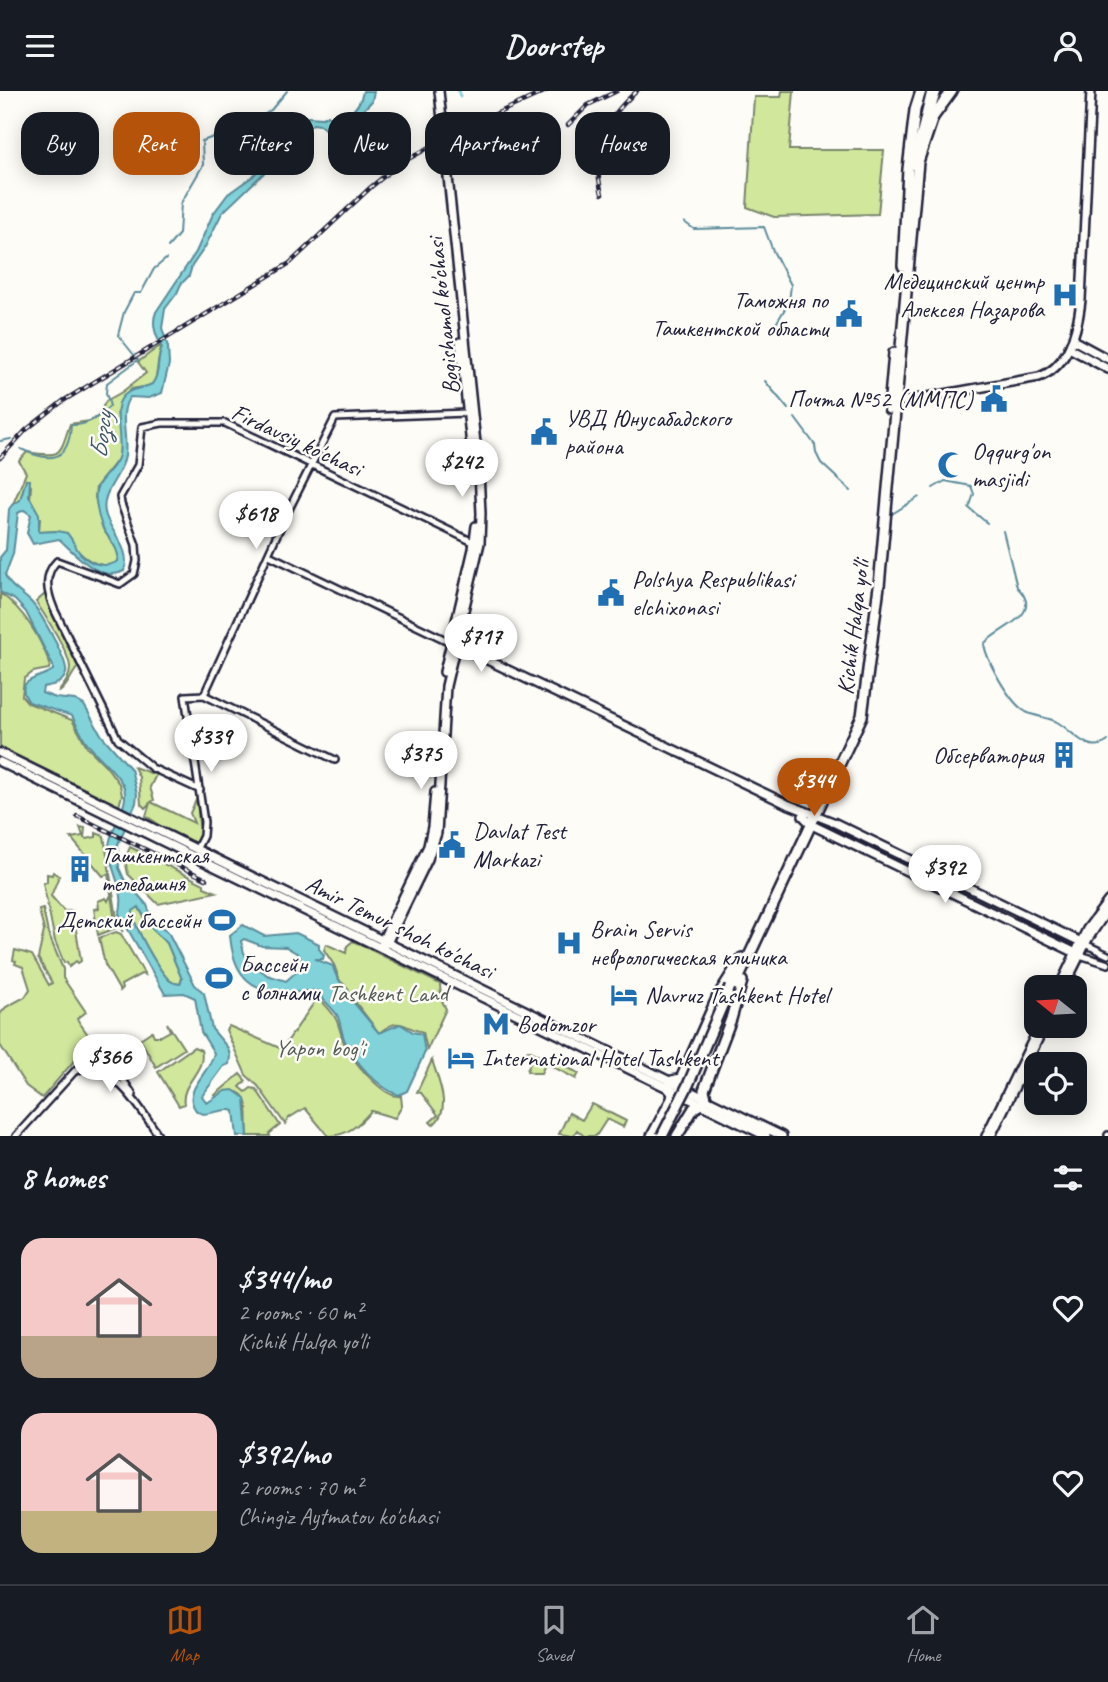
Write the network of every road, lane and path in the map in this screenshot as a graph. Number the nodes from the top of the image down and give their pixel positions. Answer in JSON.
{"nodes":[{"id":1,"x":437,"y":91,"type":"edge"},
{"id":2,"x":921,"y":91,"type":"edge"},
{"id":3,"x":931,"y":91,"type":"edge"},
{"id":4,"x":937,"y":91,"type":"edge"},
{"id":5,"x":952,"y":91,"type":"edge"},
{"id":6,"x":1091,"y":91,"type":"edge"},
{"id":7,"x":919,"y":157,"type":"junction"},
{"id":8,"x":902,"y":268,"type":"junction"},
{"id":9,"x":904,"y":284,"type":"junction"},
{"id":10,"x":1073,"y":340,"type":"junction"},
{"id":11,"x":1069,"y":348,"type":"junction"},
{"id":12,"x":1108,"y":359,"type":"edge"},
{"id":13,"x":1108,"y":369,"type":"edge"},
{"id":14,"x":892,"y":400,"type":"junction"},
{"id":15,"x":470,"y":412,"type":"junction"},
{"id":16,"x":311,"y":464,"type":"junction"},
{"id":17,"x":475,"y":543,"type":"junction"},
{"id":18,"x":269,"y":555,"type":"junction"},
{"id":19,"x":453,"y":643,"type":"junction"},
{"id":20,"x":204,"y":695,"type":"junction"},
{"id":21,"x":0,"y":753,"type":"edge"},
{"id":22,"x":335,"y":760,"type":"dead end"},
{"id":23,"x":0,"y":762,"type":"edge"},
{"id":24,"x":200,"y":790,"type":"junction"},
{"id":25,"x":107,"y":809,"type":"junction"},
{"id":26,"x":811,"y":818,"type":"junction"},
{"id":27,"x":833,"y":822,"type":"junction"},
{"id":28,"x":138,"y":824,"type":"junction"},
{"id":29,"x":827,"y":832,"type":"junction"},
{"id":30,"x":197,"y":848,"type":"junction"},
{"id":31,"x":951,"y":880,"type":"junction"},
{"id":32,"x":262,"y":885,"type":"junction"},
{"id":33,"x":946,"y":890,"type":"junction"},
{"id":34,"x":1108,"y":901,"type":"edge"},
{"id":35,"x":1108,"y":909,"type":"edge"},
{"id":36,"x":384,"y":943,"type":"junction"},
{"id":37,"x":1083,"y":943,"type":"junction"},
{"id":38,"x":1078,"y":954,"type":"junction"},
{"id":39,"x":1108,"y":955,"type":"edge"},
{"id":40,"x":744,"y":959,"type":"junction"},
{"id":41,"x":1108,"y":964,"type":"edge"},
{"id":42,"x":1066,"y":975,"type":"edge"},
{"id":43,"x":1069,"y":975,"type":"edge"},
{"id":44,"x":732,"y":988,"type":"junction"},
{"id":45,"x":1034,"y":1038,"type":"edge"},
{"id":46,"x":1039,"y":1038,"type":"edge"},
{"id":47,"x":694,"y":1051,"type":"junction"},
{"id":48,"x":92,"y":1052,"type":"junction"},
{"id":49,"x":107,"y":1055,"type":"junction"},
{"id":50,"x":714,"y":1061,"type":"junction"},
{"id":51,"x":95,"y":1066,"type":"junction"},
{"id":52,"x":74,"y":1072,"type":"junction"},
{"id":53,"x":684,"y":1073,"type":"junction"},
{"id":54,"x":706,"y":1083,"type":"junction"},
{"id":55,"x":670,"y":1084,"type":"junction"},
{"id":56,"x":704,"y":1101,"type":"junction"},
{"id":57,"x":671,"y":1103,"type":"junction"},
{"id":58,"x":139,"y":1107,"type":"junction"},
{"id":59,"x":689,"y":1117,"type":"junction"},
{"id":60,"x":659,"y":1124,"type":"junction"},
{"id":61,"x":768,"y":1134,"type":"edge"},
{"id":62,"x":16,"y":1136,"type":"edge"},
{"id":63,"x":159,"y":1136,"type":"edge"},
{"id":64,"x":652,"y":1136,"type":"edge"},
{"id":65,"x":662,"y":1136,"type":"edge"},
{"id":66,"x":668,"y":1136,"type":"edge"},
{"id":67,"x":677,"y":1136,"type":"edge"},
{"id":68,"x":782,"y":1136,"type":"edge"},
{"id":69,"x":986,"y":1136,"type":"edge"},
{"id":70,"x":991,"y":1136,"type":"edge"}],
"edges":[{"from":1,"to":15,"type":"main road","name":"Bogishamol ko'chasi"},
{"from":2,"to":8,"type":"highway","name":"Kichik Halqa yo'li"},
{"from":3,"to":8,"type":"main road"},
{"from":4,"to":7,"type":"main road"},
{"from":5,"to":7,"type":"highway","name":"Kichik Halqa yo'li"},
{"from":6,"to":10,"type":"main road"},
{"from":7,"to":9,"type":"highway","name":"Kichik Halqa yo'li"},
{"from":8,"to":9,"type":"highway","name":"Kichik Halqa yo'li"},
{"from":9,"to":14,"type":"highway","name":"Kichik Halqa yo'li"},
{"from":10,"to":11,"type":"main road"},
{"from":10,"to":12,"type":"main road"},
{"from":11,"to":13,"type":"main road"},
{"from":11,"to":14,"type":"main road"},
{"from":14,"to":26,"type":"highway","name":"Kichik Halqa yo'li"},
{"from":15,"to":16,"type":"street"},
{"from":15,"to":17,"type":"main road","name":"Bogishamol ko'chasi"},
{"from":15,"to":19,"type":"main road","name":"Bogishamol ko'chasi"},
{"from":16,"to":17,"type":"street","name":"Firdavsiy ko'chasi"},
{"from":16,"to":18,"type":"street"},
{"from":16,"to":24,"type":"street","name":"Firdavsiy ko'chasi"},
{"from":17,"to":19,"type":"main road","name":"Bogishamol ko'chasi"},
{"from":18,"to":19,"type":"street"},
{"from":18,"to":20,"type":"street"},
{"from":19,"to":26,"type":"main road"},
{"from":19,"to":36,"type":"main road","name":"Bogishamol ko'chasi"},
{"from":20,"to":22,"type":"street"},
{"from":20,"to":24,"type":"street"},
{"from":21,"to":25,"type":"main road","name":"Amir Temur shoh ko'chasi"},
{"from":23,"to":25,"type":"main road","name":"Amir Temur shoh ko'chasi"},
{"from":24,"to":30,"type":"street"},
{"from":25,"to":28,"type":"main road","name":"Amir Temur shoh ko'chasi"},
{"from":26,"to":27,"type":"main road"},
{"from":26,"to":29,"type":"main road"},
{"from":26,"to":40,"type":"highway","name":"Kichik Halqa yo'li"},
{"from":27,"to":29,"type":"main road"},
{"from":27,"to":31,"type":"main road"},
{"from":28,"to":30,"type":"main road","name":"Amir Temur shoh ko'chasi"},
{"from":28,"to":32,"type":"main road","name":"Amir Temur shoh ko'chasi"},
{"from":29,"to":33,"type":"main road"},
{"from":30,"to":32,"type":"main road","name":"Amir Temur shoh ko'chasi"},
{"from":31,"to":33,"type":"main road"},
{"from":31,"to":37,"type":"main road"},
{"from":32,"to":36,"type":"main road","name":"Amir Temur shoh ko'chasi"},
{"from":33,"to":38,"type":"main road"},
{"from":34,"to":37,"type":"main road"},
{"from":35,"to":37,"type":"main road"},
{"from":36,"to":55,"type":"main road","name":"Amir Temur shoh ko'chasi"},
{"from":37,"to":38,"type":"main road"},
{"from":37,"to":39,"type":"street"},
{"from":38,"to":41,"type":"street"},
{"from":38,"to":42,"type":"main road"},
{"from":38,"to":43,"type":"main road"},
{"from":40,"to":44,"type":"highway","name":"Kichik Halqa yo'li"},
{"from":40,"to":47,"type":"highway"},
{"from":40,"to":50,"type":"highway"},
{"from":44,"to":65,"type":"highway","name":"Kichik Halqa yo'li","bridge":true},
{"from":44,"to":66,"type":"highway","name":"Kichik Halqa yo'li","bridge":true},
{"from":45,"to":69,"type":"main road"},
{"from":46,"to":70,"type":"main road"},
{"from":47,"to":50,"type":"highway"},
{"from":47,"to":53,"type":"highway"},
{"from":48,"to":49,"type":"street"},
{"from":48,"to":51,"type":"street"},
{"from":48,"to":52,"type":"street"},
{"from":49,"to":51,"type":"street"},
{"from":49,"to":58,"type":"street"},
{"from":50,"to":54,"type":"highway"},
{"from":51,"to":52,"type":"street"},
{"from":51,"to":58,"type":"street"},
{"from":52,"to":62,"type":"street"},
{"from":53,"to":54,"type":"highway"},
{"from":53,"to":55,"type":"highway"},
{"from":54,"to":56,"type":"highway"},
{"from":55,"to":56,"type":"main road","name":"Amir Temur shoh ko'chasi"},
{"from":55,"to":57,"type":"highway"},
{"from":56,"to":59,"type":"highway"},
{"from":56,"to":61,"type":"main road","name":"Amir Temur shoh ko'chasi"},
{"from":57,"to":59,"type":"highway"},
{"from":57,"to":60,"type":"highway"},
{"from":58,"to":63,"type":"street"},
{"from":59,"to":67,"type":"highway"},
{"from":60,"to":64,"type":"highway"},
{"from":60,"to":67,"type":"highway"},
{"from":61,"to":68,"type":"main road","name":"Amir Temur shoh ko'chasi"}]}
